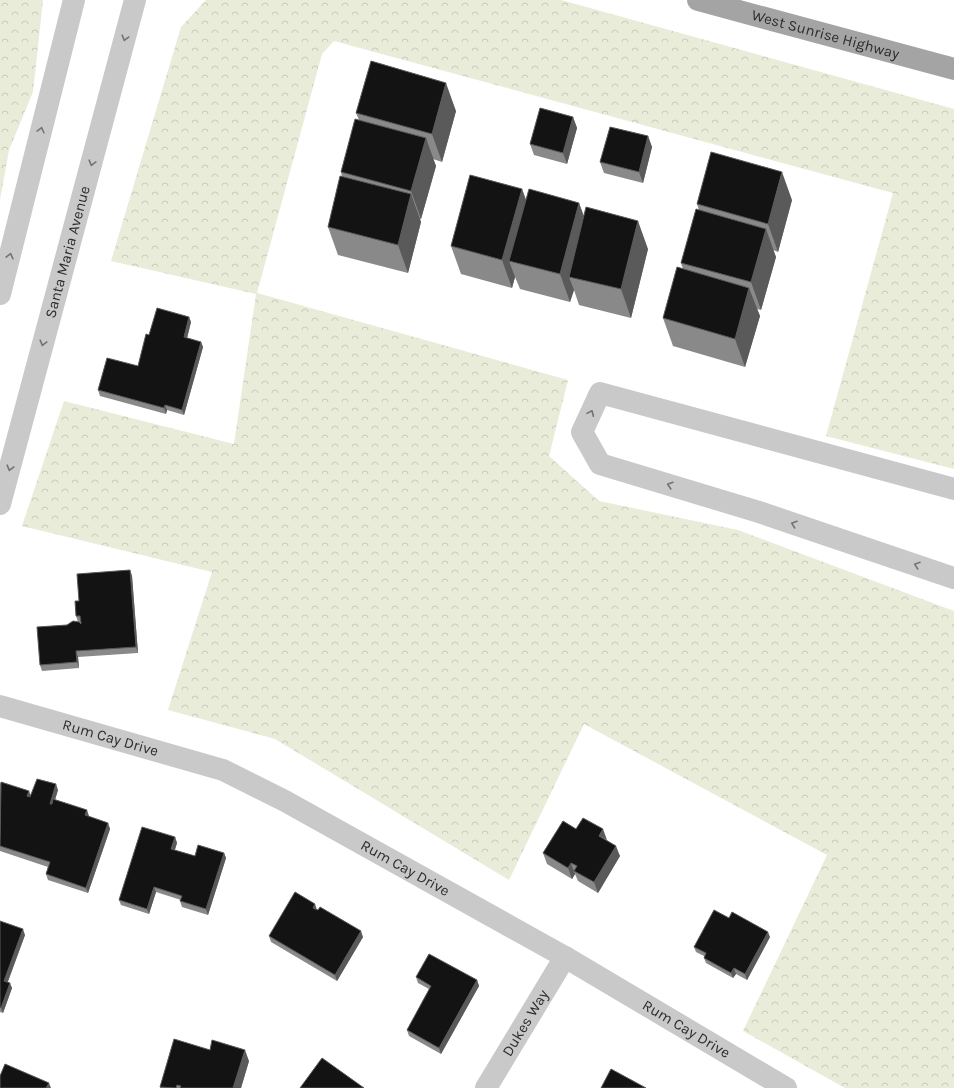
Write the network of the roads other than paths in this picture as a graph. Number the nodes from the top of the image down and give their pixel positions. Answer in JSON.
{"nodes":[{"id":1,"x":74,"y":0,"type":"edge"},
{"id":2,"x":135,"y":0,"type":"edge"},
{"id":3,"x":698,"y":0,"type":"edge"},
{"id":4,"x":954,"y":69,"type":"edge"},
{"id":5,"x":0,"y":294,"type":"edge"},
{"id":6,"x":954,"y":489,"type":"edge"},
{"id":7,"x":0,"y":504,"type":"edge"},
{"id":8,"x":954,"y":578,"type":"edge"},
{"id":9,"x":0,"y":706,"type":"edge"},
{"id":10,"x":565,"y":957,"type":"junction"},
{"id":11,"x":486,"y":1088,"type":"edge"},
{"id":12,"x":786,"y":1088,"type":"edge"}],
"edges":[{"from":5,"to":1,"type":"street","one_way":true},
{"from":2,"to":7,"type":"street","name":"Santa Maria Avenue","one_way":true},
{"from":3,"to":4,"type":"main road","name":"West Sunrise Highway"},
{"from":8,"to":6,"type":"street","one_way":true},
{"from":9,"to":10,"type":"street","name":"Rum Cay Drive"},
{"from":10,"to":11,"type":"street","name":"Dukes Way"},
{"from":10,"to":12,"type":"street","name":"Rum Cay Drive"}]}
